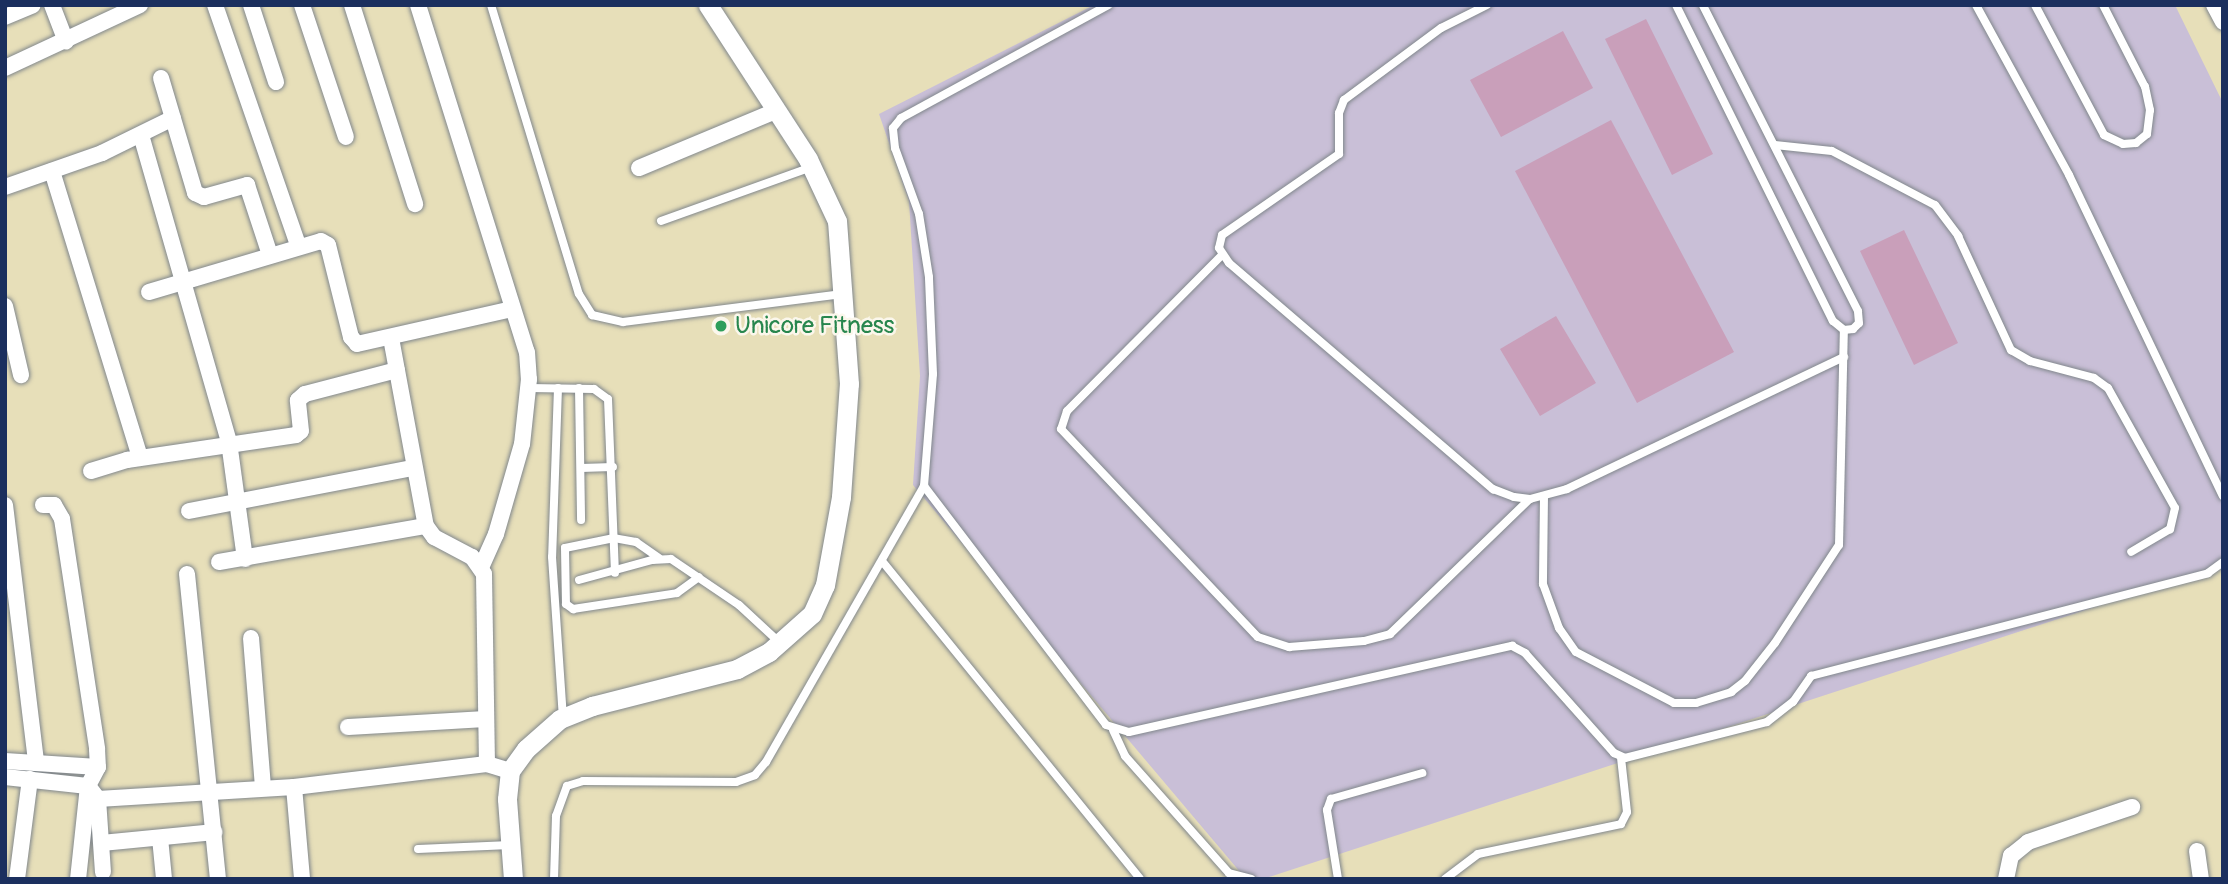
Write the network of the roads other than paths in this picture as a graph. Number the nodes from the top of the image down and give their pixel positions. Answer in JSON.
{"nodes":[{"id":1,"x":33,"y":5,"type":"edge"},
{"id":2,"x":52,"y":5,"type":"edge"},
{"id":3,"x":140,"y":5,"type":"edge"},
{"id":4,"x":215,"y":5,"type":"edge"},
{"id":5,"x":251,"y":5,"type":"edge"},
{"id":6,"x":302,"y":5,"type":"edge"},
{"id":7,"x":352,"y":5,"type":"edge"},
{"id":8,"x":418,"y":5,"type":"edge"},
{"id":9,"x":491,"y":5,"type":"edge"},
{"id":10,"x":708,"y":5,"type":"edge"},
{"id":11,"x":1108,"y":5,"type":"edge"},
{"id":12,"x":1487,"y":5,"type":"edge"},
{"id":13,"x":1676,"y":5,"type":"edge"},
{"id":14,"x":1703,"y":5,"type":"edge"},
{"id":15,"x":1976,"y":5,"type":"edge"},
{"id":16,"x":2035,"y":5,"type":"edge"},
{"id":17,"x":2103,"y":5,"type":"edge"},
{"id":18,"x":2214,"y":5,"type":"edge"},
{"id":19,"x":5,"y":17,"type":"edge"},
{"id":20,"x":2223,"y":22,"type":"edge"},
{"id":21,"x":66,"y":41,"type":"junction"},
{"id":22,"x":5,"y":68,"type":"edge"},
{"id":23,"x":161,"y":78,"type":"dead end"},
{"id":24,"x":276,"y":82,"type":"dead end"},
{"id":25,"x":775,"y":111,"type":"junction"},
{"id":26,"x":173,"y":118,"type":"junction"},
{"id":27,"x":141,"y":135,"type":"junction"},
{"id":28,"x":346,"y":137,"type":"dead end"},
{"id":29,"x":1775,"y":145,"type":"junction"},
{"id":30,"x":812,"y":167,"type":"junction"},
{"id":31,"x":639,"y":169,"type":"dead end"},
{"id":32,"x":52,"y":171,"type":"junction"},
{"id":33,"x":5,"y":187,"type":"edge"},
{"id":34,"x":415,"y":204,"type":"dead end"},
{"id":35,"x":661,"y":221,"type":"dead end"},
{"id":36,"x":298,"y":245,"type":"junction"},
{"id":37,"x":270,"y":255,"type":"junction"},
{"id":38,"x":1222,"y":255,"type":"junction"},
{"id":39,"x":185,"y":281,"type":"junction"},
{"id":40,"x":149,"y":292,"type":"dead end"},
{"id":41,"x":842,"y":294,"type":"junction"},
{"id":42,"x":5,"y":306,"type":"edge"},
{"id":43,"x":512,"y":309,"type":"junction"},
{"id":44,"x":1844,"y":330,"type":"junction"},
{"id":45,"x":391,"y":338,"type":"junction"},
{"id":46,"x":1844,"y":357,"type":"junction"},
{"id":47,"x":397,"y":370,"type":"junction"},
{"id":48,"x":20,"y":375,"type":"dead end"},
{"id":49,"x":529,"y":388,"type":"junction"},
{"id":50,"x":558,"y":388,"type":"junction"},
{"id":51,"x":579,"y":388,"type":"junction"},
{"id":52,"x":229,"y":442,"type":"junction"},
{"id":53,"x":140,"y":457,"type":"junction"},
{"id":54,"x":613,"y":467,"type":"junction"},
{"id":55,"x":413,"y":468,"type":"junction"},
{"id":56,"x":580,"y":468,"type":"junction"},
{"id":57,"x":91,"y":471,"type":"dead end"},
{"id":58,"x":924,"y":486,"type":"junction"},
{"id":59,"x":1544,"y":496,"type":"junction"},
{"id":60,"x":2223,"y":496,"type":"edge"},
{"id":61,"x":1530,"y":499,"type":"junction"},
{"id":62,"x":238,"y":502,"type":"junction"},
{"id":63,"x":5,"y":505,"type":"edge"},
{"id":64,"x":43,"y":505,"type":"dead end"},
{"id":65,"x":190,"y":511,"type":"dead end"},
{"id":66,"x":581,"y":520,"type":"dead end"},
{"id":67,"x":426,"y":526,"type":"junction"},
{"id":68,"x":614,"y":538,"type":"junction"},
{"id":69,"x":2131,"y":552,"type":"dead end"},
{"id":70,"x":659,"y":558,"type":"junction"},
{"id":71,"x":245,"y":559,"type":"junction"},
{"id":72,"x":882,"y":561,"type":"junction"},
{"id":73,"x":219,"y":562,"type":"dead end"},
{"id":74,"x":2223,"y":562,"type":"edge"},
{"id":75,"x":482,"y":565,"type":"junction"},
{"id":76,"x":187,"y":573,"type":"dead end"},
{"id":77,"x":615,"y":573,"type":"junction"},
{"id":78,"x":699,"y":578,"type":"junction"},
{"id":79,"x":579,"y":580,"type":"dead end"},
{"id":80,"x":251,"y":638,"type":"dead end"},
{"id":81,"x":779,"y":642,"type":"junction"},
{"id":82,"x":564,"y":718,"type":"junction"},
{"id":83,"x":486,"y":719,"type":"junction"},
{"id":84,"x":348,"y":727,"type":"dead end"},
{"id":85,"x":1113,"y":730,"type":"junction"},
{"id":86,"x":1621,"y":758,"type":"junction"},
{"id":87,"x":5,"y":761,"type":"edge"},
{"id":88,"x":36,"y":763,"type":"junction"},
{"id":89,"x":487,"y":764,"type":"junction"},
{"id":90,"x":99,"y":767,"type":"junction"},
{"id":91,"x":510,"y":771,"type":"junction"},
{"id":92,"x":1422,"y":773,"type":"dead end"},
{"id":93,"x":5,"y":777,"type":"edge"},
{"id":94,"x":30,"y":779,"type":"junction"},
{"id":95,"x":88,"y":786,"type":"junction"},
{"id":96,"x":294,"y":787,"type":"junction"},
{"id":97,"x":263,"y":788,"type":"junction"},
{"id":98,"x":210,"y":791,"type":"junction"},
{"id":99,"x":99,"y":799,"type":"junction"},
{"id":100,"x":2132,"y":807,"type":"dead end"},
{"id":101,"x":214,"y":832,"type":"junction"},
{"id":102,"x":160,"y":838,"type":"junction"},
{"id":103,"x":102,"y":843,"type":"junction"},
{"id":104,"x":510,"y":845,"type":"junction"},
{"id":105,"x":418,"y":849,"type":"dead end"},
{"id":106,"x":2197,"y":851,"type":"dead end"},
{"id":107,"x":103,"y":872,"type":"dead end"},
{"id":108,"x":17,"y":879,"type":"edge"},
{"id":109,"x":78,"y":879,"type":"edge"},
{"id":110,"x":164,"y":879,"type":"edge"},
{"id":111,"x":218,"y":879,"type":"edge"},
{"id":112,"x":302,"y":879,"type":"edge"},
{"id":113,"x":513,"y":879,"type":"edge"},
{"id":114,"x":554,"y":879,"type":"edge"},
{"id":115,"x":1140,"y":879,"type":"edge"},
{"id":116,"x":1251,"y":879,"type":"edge"},
{"id":117,"x":1338,"y":879,"type":"edge"},
{"id":118,"x":1445,"y":879,"type":"edge"},
{"id":119,"x":2006,"y":879,"type":"edge"},
{"id":120,"x":2201,"y":879,"type":"edge"}],
"edges":[{"from":1,"to":19,"type":"street"},
{"from":2,"to":21,"type":"street"},
{"from":3,"to":21,"type":"street"},
{"from":4,"to":36,"type":"street"},
{"from":5,"to":24,"type":"street"},
{"from":6,"to":28,"type":"street"},
{"from":7,"to":34,"type":"street"},
{"from":8,"to":43,"type":"street"},
{"from":9,"to":41,"type":"lane"},
{"from":10,"to":25,"type":"street"},
{"from":11,"to":58,"type":"lane"},
{"from":12,"to":38,"type":"lane"},
{"from":13,"to":44,"type":"lane"},
{"from":14,"to":29,"type":"lane"},
{"from":15,"to":60,"type":"lane"},
{"from":16,"to":17,"type":"lane"},
{"from":18,"to":20,"type":"street"},
{"from":21,"to":22,"type":"street"},
{"from":23,"to":26,"type":"street"},
{"from":25,"to":30,"type":"street"},
{"from":25,"to":31,"type":"street"},
{"from":26,"to":27,"type":"street"},
{"from":26,"to":37,"type":"street"},
{"from":27,"to":32,"type":"street"},
{"from":27,"to":39,"type":"street"},
{"from":29,"to":44,"type":"lane"},
{"from":29,"to":69,"type":"lane"},
{"from":30,"to":35,"type":"lane"},
{"from":30,"to":41,"type":"street"},
{"from":32,"to":33,"type":"street"},
{"from":32,"to":53,"type":"street"},
{"from":36,"to":37,"type":"street"},
{"from":36,"to":45,"type":"street"},
{"from":37,"to":39,"type":"street"},
{"from":38,"to":61,"type":"lane"},
{"from":38,"to":61,"type":"lane"},
{"from":39,"to":40,"type":"street"},
{"from":39,"to":52,"type":"street"},
{"from":41,"to":81,"type":"street"},
{"from":42,"to":48,"type":"street"},
{"from":43,"to":45,"type":"street"},
{"from":43,"to":49,"type":"street"},
{"from":44,"to":46,"type":"lane"},
{"from":45,"to":47,"type":"street"},
{"from":46,"to":59,"type":"lane"},
{"from":46,"to":59,"type":"lane"},
{"from":47,"to":52,"type":"street"},
{"from":47,"to":55,"type":"street"},
{"from":49,"to":50,"type":"lane"},
{"from":49,"to":75,"type":"street"},
{"from":50,"to":51,"type":"lane"},
{"from":50,"to":82,"type":"lane"},
{"from":51,"to":54,"type":"lane"},
{"from":51,"to":56,"type":"lane"},
{"from":52,"to":53,"type":"street"},
{"from":52,"to":62,"type":"street"},
{"from":53,"to":57,"type":"street"},
{"from":54,"to":56,"type":"lane"},
{"from":54,"to":68,"type":"lane"},
{"from":55,"to":62,"type":"street"},
{"from":55,"to":67,"type":"street"},
{"from":56,"to":66,"type":"lane"},
{"from":58,"to":72,"type":"lane"},
{"from":58,"to":85,"type":"lane"},
{"from":59,"to":61,"type":"lane"},
{"from":62,"to":65,"type":"street"},
{"from":62,"to":71,"type":"street"},
{"from":63,"to":88,"type":"street"},
{"from":64,"to":90,"type":"street"},
{"from":67,"to":71,"type":"street"},
{"from":67,"to":75,"type":"street"},
{"from":68,"to":70,"type":"lane"},
{"from":68,"to":77,"type":"lane"},
{"from":68,"to":78,"type":"lane"},
{"from":70,"to":77,"type":"lane"},
{"from":70,"to":78,"type":"lane"},
{"from":71,"to":73,"type":"street"},
{"from":72,"to":114,"type":"lane"},
{"from":72,"to":115,"type":"lane"},
{"from":74,"to":86,"type":"lane"},
{"from":75,"to":83,"type":"street"},
{"from":76,"to":98,"type":"street"},
{"from":77,"to":79,"type":"lane"},
{"from":78,"to":81,"type":"lane"},
{"from":80,"to":97,"type":"street"},
{"from":81,"to":82,"type":"street"},
{"from":82,"to":91,"type":"street"},
{"from":83,"to":84,"type":"street"},
{"from":83,"to":89,"type":"street"},
{"from":85,"to":86,"type":"lane"},
{"from":85,"to":116,"type":"lane"},
{"from":86,"to":118,"type":"lane"},
{"from":87,"to":88,"type":"street"},
{"from":88,"to":90,"type":"street"},
{"from":89,"to":91,"type":"street"},
{"from":89,"to":96,"type":"street"},
{"from":90,"to":95,"type":"street"},
{"from":91,"to":104,"type":"street"},
{"from":92,"to":117,"type":"lane"},
{"from":93,"to":94,"type":"street"},
{"from":94,"to":95,"type":"street"},
{"from":94,"to":108,"type":"street"},
{"from":95,"to":99,"type":"street"},
{"from":95,"to":109,"type":"street"},
{"from":96,"to":97,"type":"street"},
{"from":96,"to":112,"type":"street"},
{"from":97,"to":98,"type":"street"},
{"from":98,"to":99,"type":"street"},
{"from":98,"to":101,"type":"street"},
{"from":99,"to":103,"type":"street"},
{"from":100,"to":119,"type":"street"},
{"from":101,"to":102,"type":"street"},
{"from":101,"to":111,"type":"street"},
{"from":102,"to":103,"type":"street"},
{"from":102,"to":110,"type":"street"},
{"from":103,"to":107,"type":"street"},
{"from":104,"to":105,"type":"lane"},
{"from":104,"to":113,"type":"street"},
{"from":106,"to":120,"type":"street"}]}
